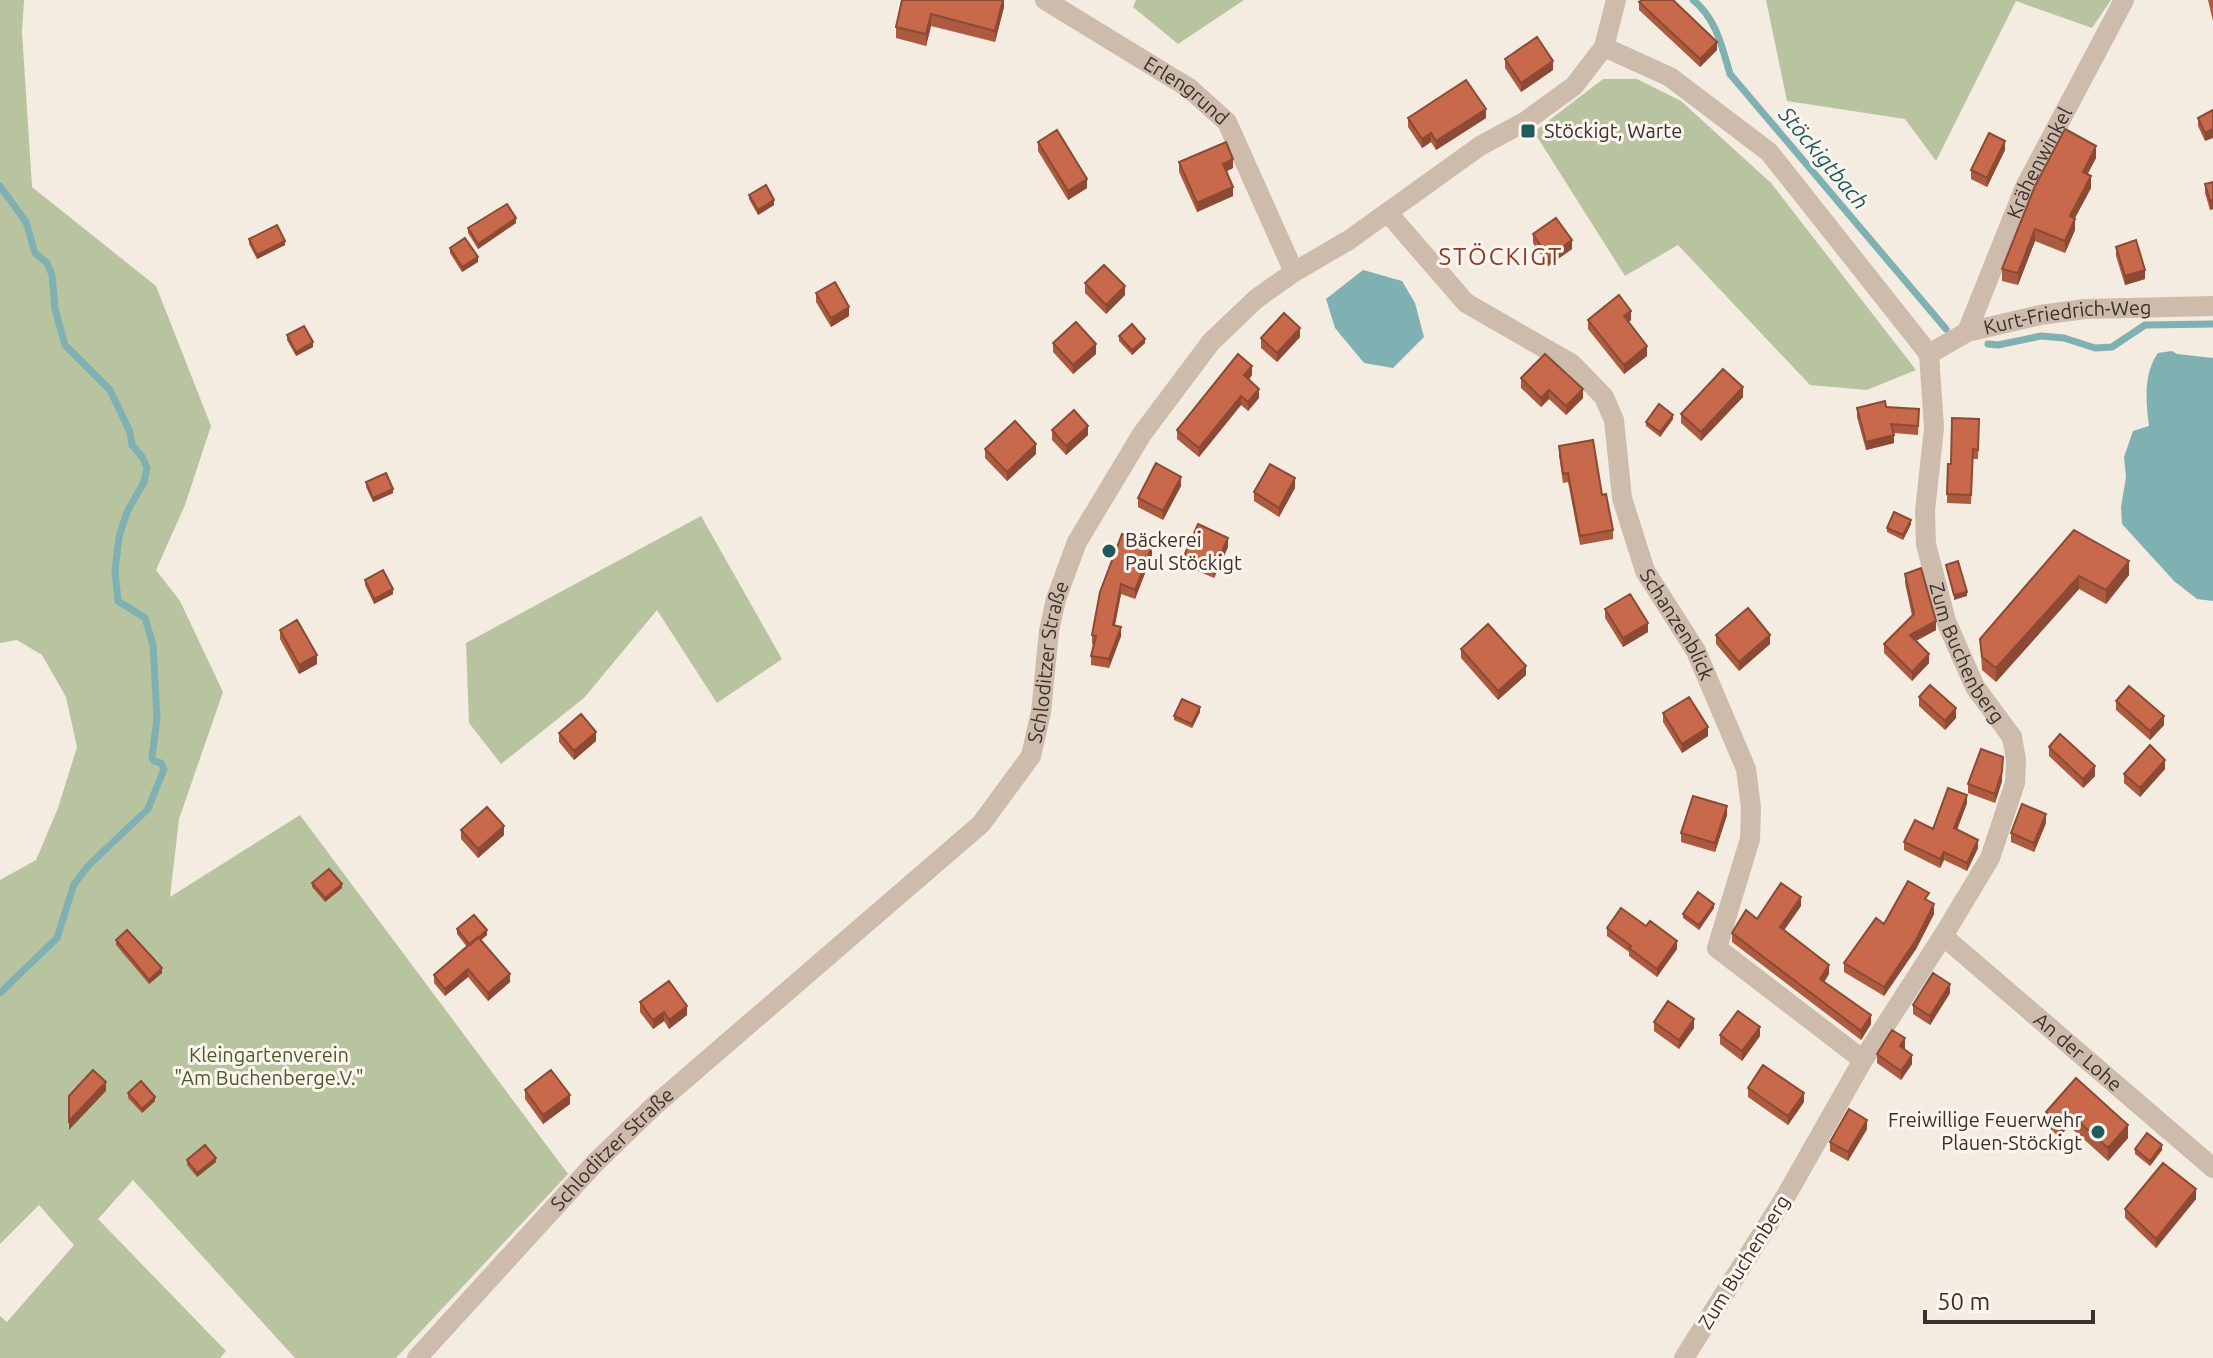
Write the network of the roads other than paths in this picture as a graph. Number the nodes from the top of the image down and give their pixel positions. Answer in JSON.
{"nodes":[{"id":1,"x":1045,"y":0,"type":"edge"},
{"id":2,"x":1616,"y":0,"type":"edge"},
{"id":3,"x":2124,"y":0,"type":"edge"},
{"id":4,"x":1604,"y":47,"type":"junction"},
{"id":5,"x":1388,"y":213,"type":"junction"},
{"id":6,"x":1294,"y":272,"type":"junction"},
{"id":7,"x":2213,"y":306,"type":"edge"},
{"id":8,"x":1967,"y":332,"type":"junction"},
{"id":9,"x":1929,"y":354,"type":"junction"},
{"id":10,"x":1943,"y":936,"type":"junction"},
{"id":11,"x":1863,"y":1060,"type":"junction"},
{"id":12,"x":2213,"y":1168,"type":"edge"},
{"id":13,"x":417,"y":1358,"type":"edge"},
{"id":14,"x":1684,"y":1358,"type":"edge"}],
"edges":[{"from":1,"to":6,"type":"street","name":"Erlengrund"},
{"from":2,"to":4,"type":"street","name":"Schloditzer Straße"},
{"from":3,"to":8,"type":"street","name":"Krähenwinkel"},
{"from":4,"to":5,"type":"street","name":"Schloditzer Straße"},
{"from":4,"to":9,"type":"street"},
{"from":5,"to":6,"type":"street","name":"Schloditzer Straße"},
{"from":5,"to":11,"type":"street","name":"Schanzenblick"},
{"from":6,"to":13,"type":"street","name":"Schloditzer Straße"},
{"from":7,"to":8,"type":"street","name":"Kurt-Friedrich-Weg"},
{"from":8,"to":9,"type":"street","name":"Kurt-Friedrich-Weg"},
{"from":9,"to":10,"type":"street","name":"Zum Buchenberg"},
{"from":10,"to":11,"type":"street","name":"Zum Buchenberg"},
{"from":10,"to":12,"type":"street","name":"An der Lohe"},
{"from":11,"to":14,"type":"street","name":"Zum Buchenberg"}]}
